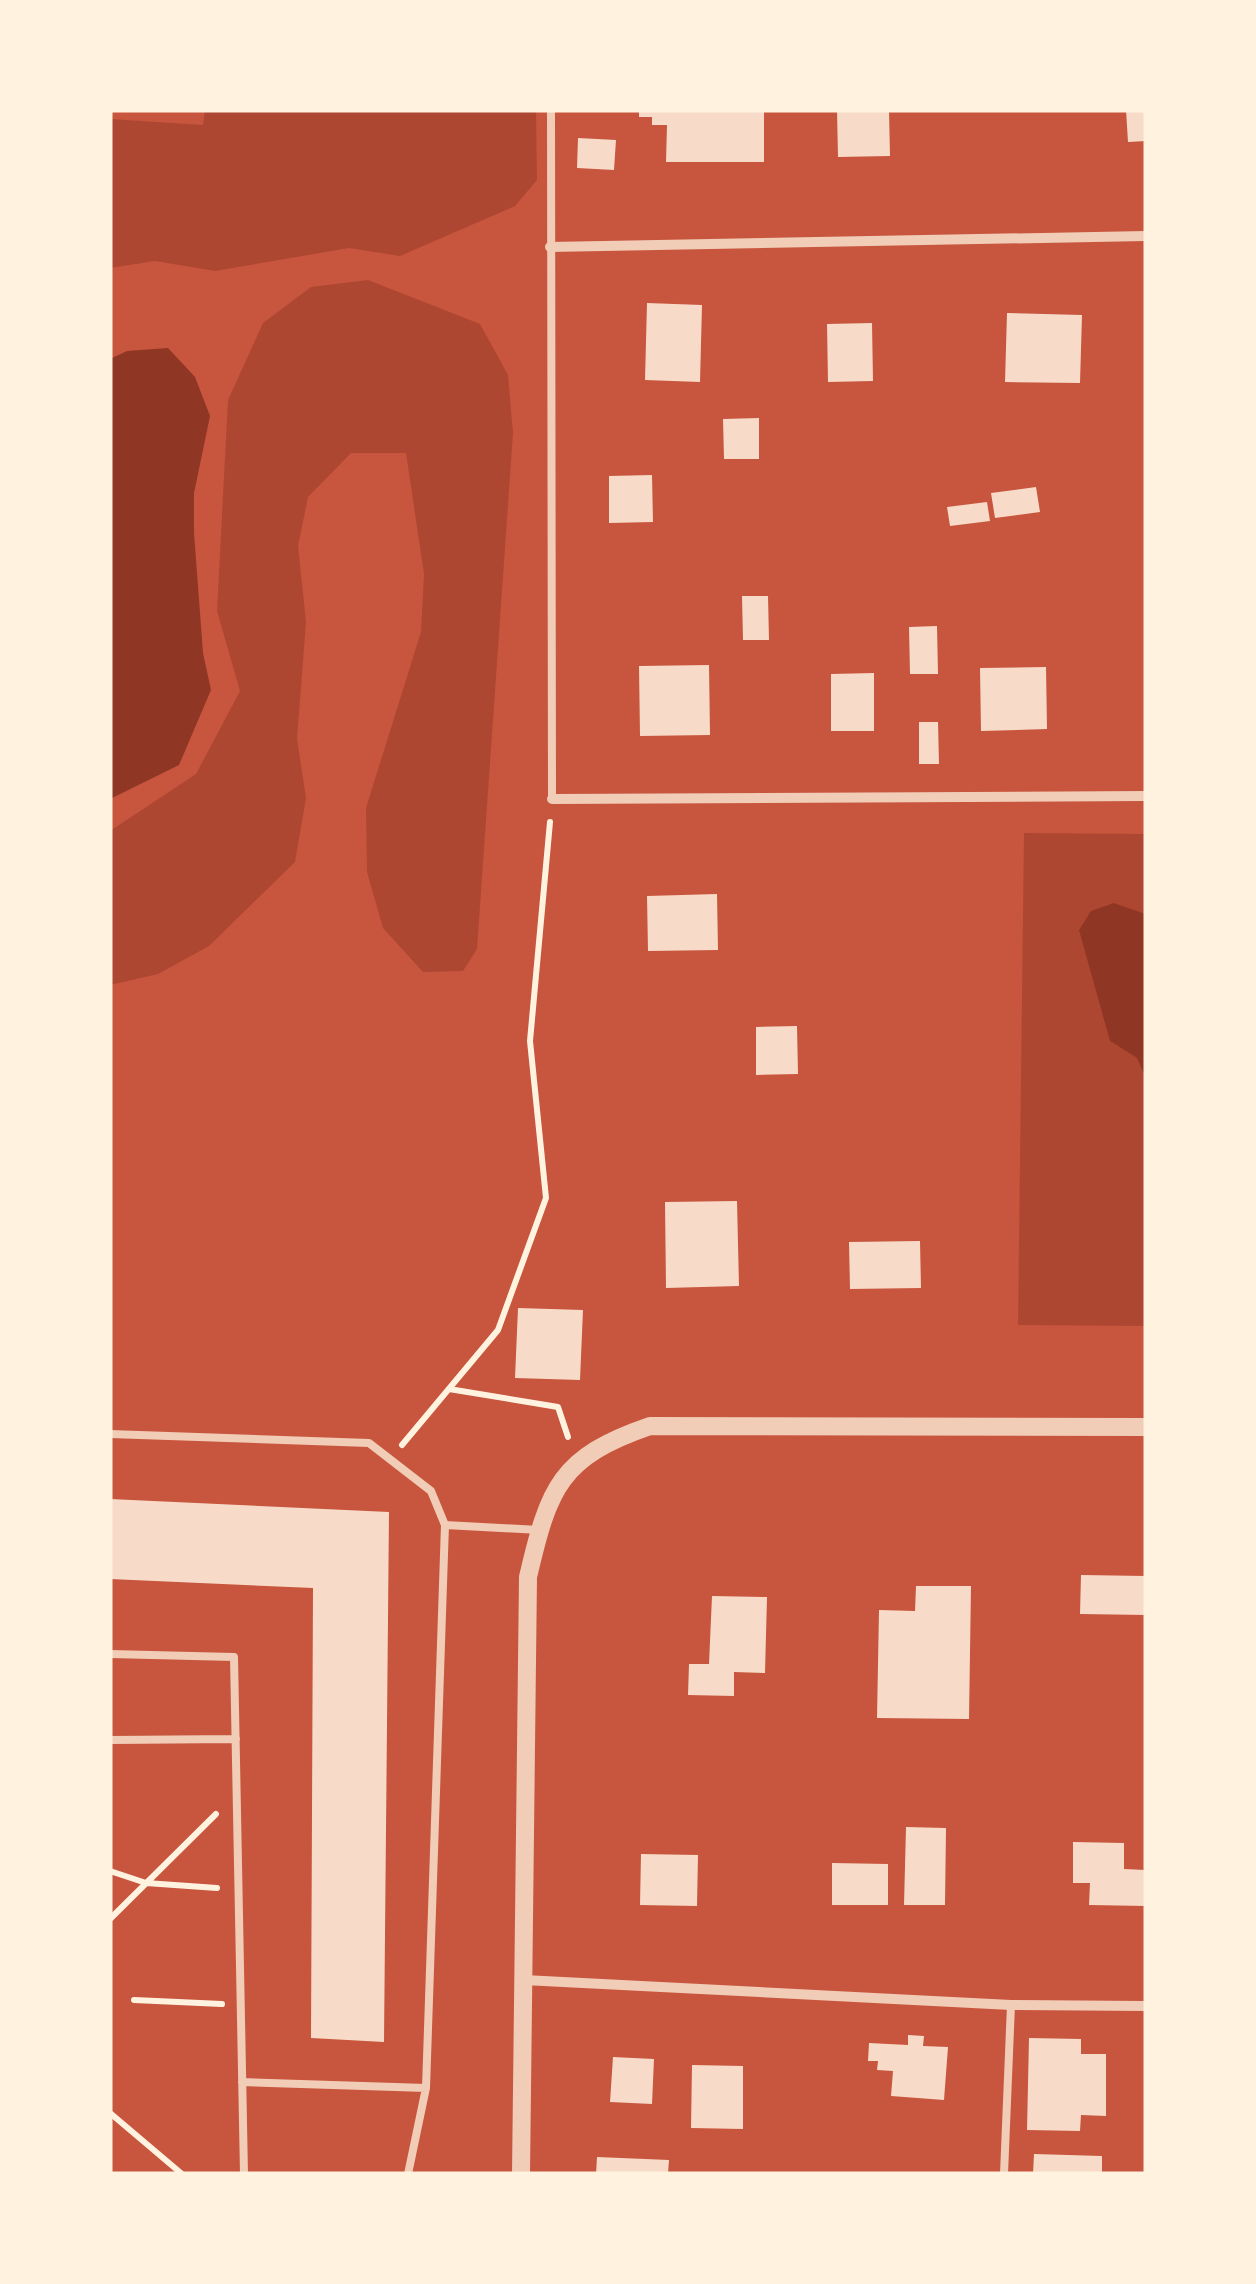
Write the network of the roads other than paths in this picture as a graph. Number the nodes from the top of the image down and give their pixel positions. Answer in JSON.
{"nodes":[{"id":1,"x":551,"y":110,"type":"edge"},
{"id":2,"x":1146,"y":236,"type":"edge"},
{"id":3,"x":550,"y":247,"type":"junction"},
{"id":4,"x":1146,"y":796,"type":"edge"},
{"id":5,"x":552,"y":799,"type":"joint"},
{"id":6,"x":1146,"y":1427,"type":"edge"},
{"id":7,"x":110,"y":1434,"type":"edge"},
{"id":8,"x":445,"y":1525,"type":"junction"},
{"id":9,"x":539,"y":1530,"type":"junction"},
{"id":10,"x":110,"y":1654,"type":"edge"},
{"id":11,"x":236,"y":1738,"type":"junction"},
{"id":12,"x":110,"y":1740,"type":"edge"},
{"id":13,"x":524,"y":1980,"type":"junction"},
{"id":14,"x":1011,"y":2005,"type":"junction"},
{"id":15,"x":1146,"y":2006,"type":"edge"},
{"id":16,"x":242,"y":2082,"type":"junction"},
{"id":17,"x":426,"y":2088,"type":"junction"},
{"id":18,"x":244,"y":2174,"type":"edge"},
{"id":19,"x":408,"y":2174,"type":"edge"},
{"id":20,"x":521,"y":2174,"type":"edge"},
{"id":21,"x":1004,"y":2174,"type":"edge"}],
"edges":[{"from":1,"to":3,"type":"lane"},
{"from":2,"to":3,"type":"street"},
{"from":3,"to":5,"type":"lane"},
{"from":4,"to":5,"type":"street"},
{"from":6,"to":9,"type":"street"},
{"from":7,"to":8,"type":"lane"},
{"from":8,"to":9,"type":"lane"},
{"from":8,"to":17,"type":"lane"},
{"from":9,"to":13,"type":"street"},
{"from":10,"to":11,"type":"lane"},
{"from":11,"to":12,"type":"lane"},
{"from":11,"to":16,"type":"lane"},
{"from":13,"to":14,"type":"street"},
{"from":13,"to":20,"type":"street"},
{"from":14,"to":15,"type":"street"},
{"from":14,"to":21,"type":"lane"},
{"from":16,"to":17,"type":"lane"},
{"from":16,"to":18,"type":"lane"},
{"from":17,"to":19,"type":"lane"}]}
